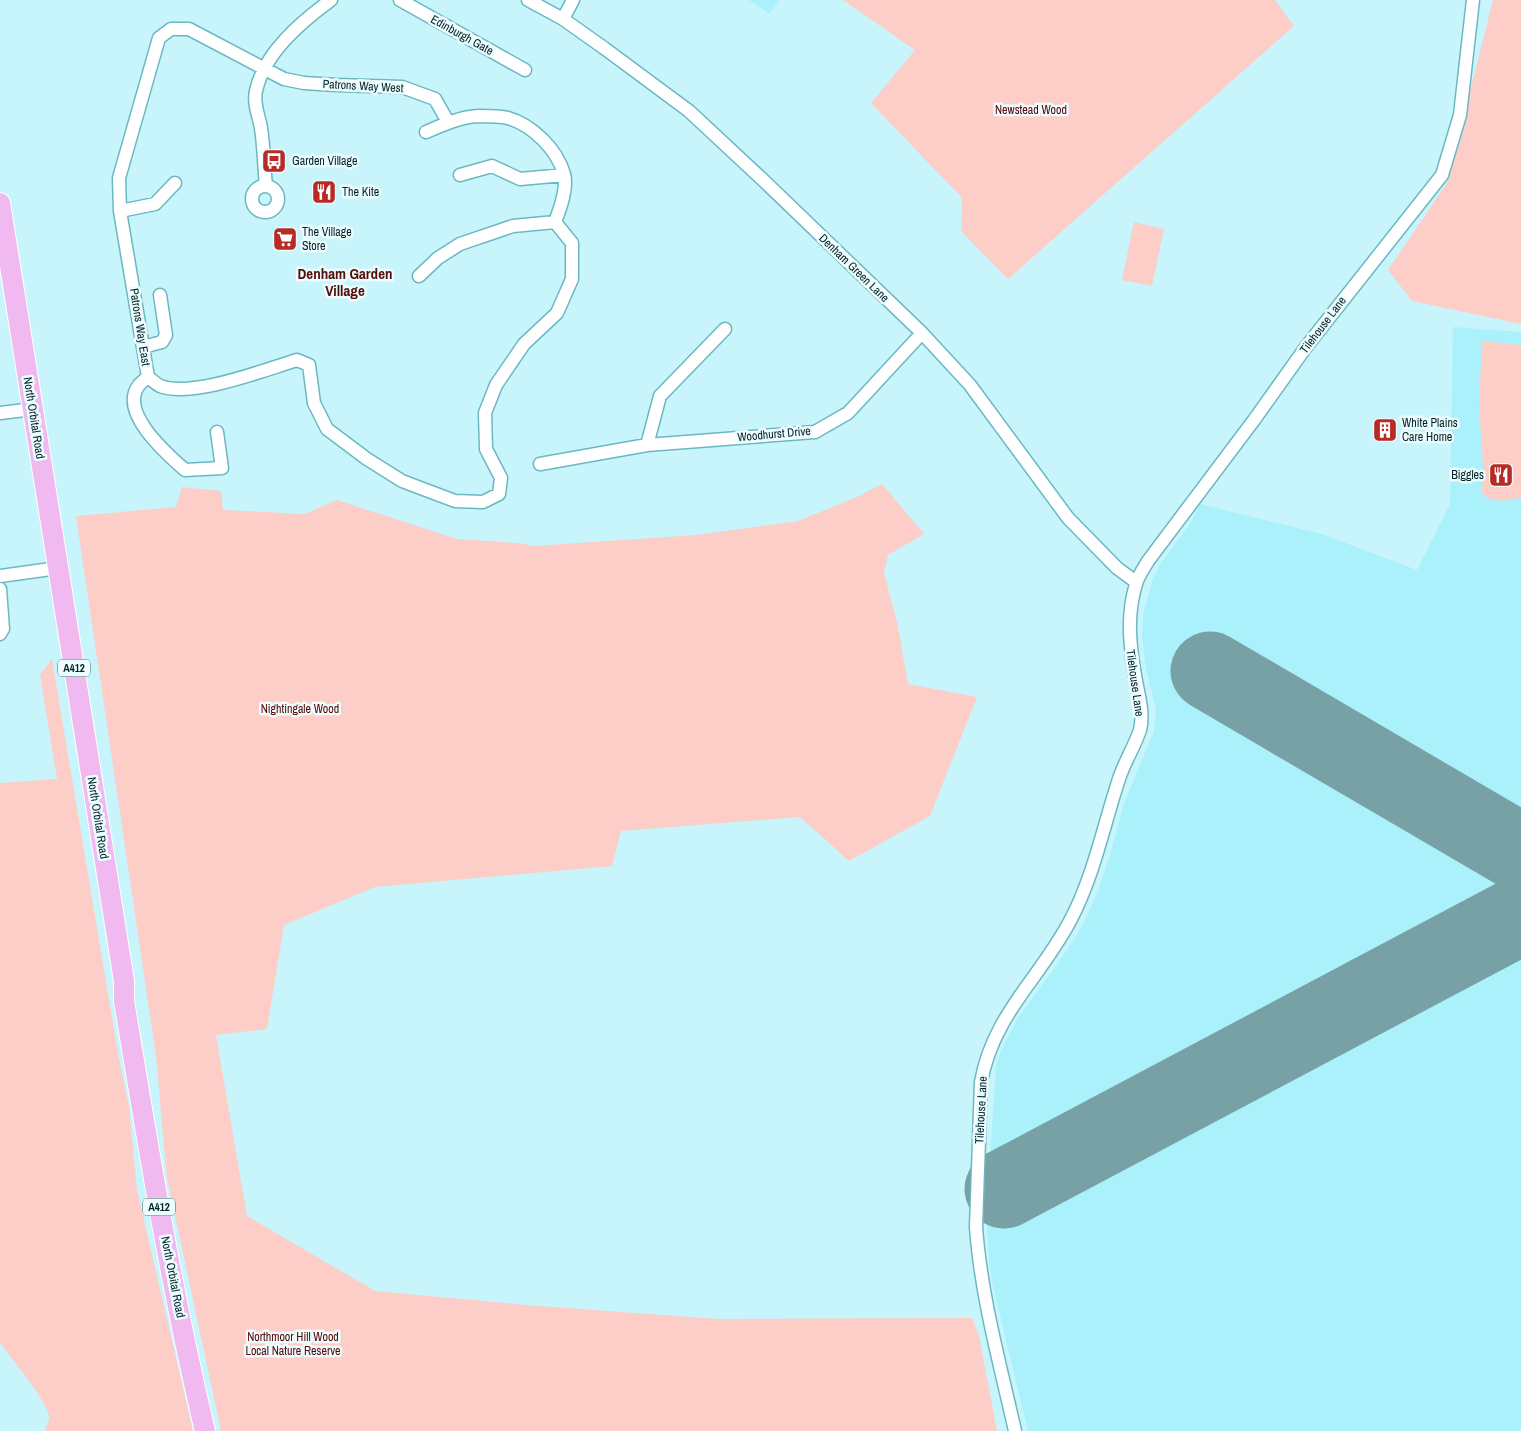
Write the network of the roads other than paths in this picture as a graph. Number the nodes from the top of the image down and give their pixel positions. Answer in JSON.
{"nodes":[{"id":1,"x":331,"y":0,"type":"edge"},
{"id":2,"x":400,"y":0,"type":"edge"},
{"id":3,"x":528,"y":0,"type":"edge"},
{"id":4,"x":573,"y":0,"type":"edge"},
{"id":5,"x":1473,"y":0,"type":"edge"},
{"id":6,"x":563,"y":19,"type":"junction"},
{"id":7,"x":265,"y":68,"type":"junction"},
{"id":8,"x":525,"y":70,"type":"dead end"},
{"id":9,"x":448,"y":122,"type":"junction"},
{"id":10,"x":426,"y":132,"type":"dead end"},
{"id":11,"x":564,"y":174,"type":"junction"},
{"id":12,"x":460,"y":175,"type":"dead end"},
{"id":13,"x":175,"y":183,"type":"dead end"},
{"id":14,"x":266,"y":186,"type":"dead end"},
{"id":15,"x":0,"y":203,"type":"edge"},
{"id":16,"x":120,"y":212,"type":"junction"},
{"id":17,"x":555,"y":222,"type":"junction"},
{"id":18,"x":419,"y":276,"type":"dead end"},
{"id":19,"x":160,"y":295,"type":"dead end"},
{"id":20,"x":725,"y":329,"type":"dead end"},
{"id":21,"x":922,"y":333,"type":"junction"},
{"id":22,"x":143,"y":347,"type":"junction"},
{"id":23,"x":148,"y":377,"type":"junction"},
{"id":24,"x":33,"y":409,"type":"junction"},
{"id":25,"x":0,"y":413,"type":"edge"},
{"id":26,"x":216,"y":432,"type":"dead end"},
{"id":27,"x":647,"y":445,"type":"junction"},
{"id":28,"x":540,"y":464,"type":"dead end"},
{"id":29,"x":58,"y":568,"type":"junction"},
{"id":30,"x":0,"y":576,"type":"edge"},
{"id":31,"x":1136,"y":582,"type":"junction"},
{"id":32,"x":0,"y":589,"type":"edge"},
{"id":33,"x":0,"y":634,"type":"edge"},
{"id":34,"x":205,"y":1431,"type":"edge"},
{"id":35,"x":1015,"y":1431,"type":"edge"}],
"edges":[{"from":1,"to":7,"type":"street"},
{"from":2,"to":8,"type":"street","name":"Edinburgh Gate"},
{"from":3,"to":6,"type":"street","name":"Denham Green Lane"},
{"from":4,"to":6,"type":"street"},
{"from":5,"to":31,"type":"street","name":"Tilehouse Lane"},
{"from":6,"to":21,"type":"street","name":"Denham Green Lane"},
{"from":7,"to":9,"type":"street","name":"Patrons Way West"},
{"from":7,"to":14,"type":"street"},
{"from":7,"to":16,"type":"street","name":"Patrons Way East"},
{"from":9,"to":10,"type":"street"},
{"from":9,"to":11,"type":"street"},
{"from":11,"to":12,"type":"street"},
{"from":11,"to":17,"type":"street"},
{"from":13,"to":16,"type":"street"},
{"from":15,"to":24,"type":"main road","name":"North Orbital Road","number":"A412"},
{"from":16,"to":22,"type":"street","name":"Patrons Way East"},
{"from":17,"to":18,"type":"street"},
{"from":17,"to":23,"type":"street","name":"Patrons Way East"},
{"from":19,"to":22,"type":"street"},
{"from":20,"to":27,"type":"street"},
{"from":21,"to":27,"type":"street","name":"Woodhurst Drive"},
{"from":21,"to":31,"type":"street","name":"Denham Green Lane"},
{"from":22,"to":23,"type":"street","name":"Patrons Way East"},
{"from":23,"to":26,"type":"street"},
{"from":24,"to":25,"type":"street"},
{"from":24,"to":29,"type":"main road","name":"North Orbital Road","number":"A412"},
{"from":27,"to":28,"type":"street","name":"Woodhurst Drive"},
{"from":29,"to":30,"type":"street"},
{"from":29,"to":34,"type":"main road","name":"North Orbital Road","number":"A412"},
{"from":31,"to":35,"type":"street","name":"Tilehouse Lane"},
{"from":32,"to":33,"type":"street"}]}
